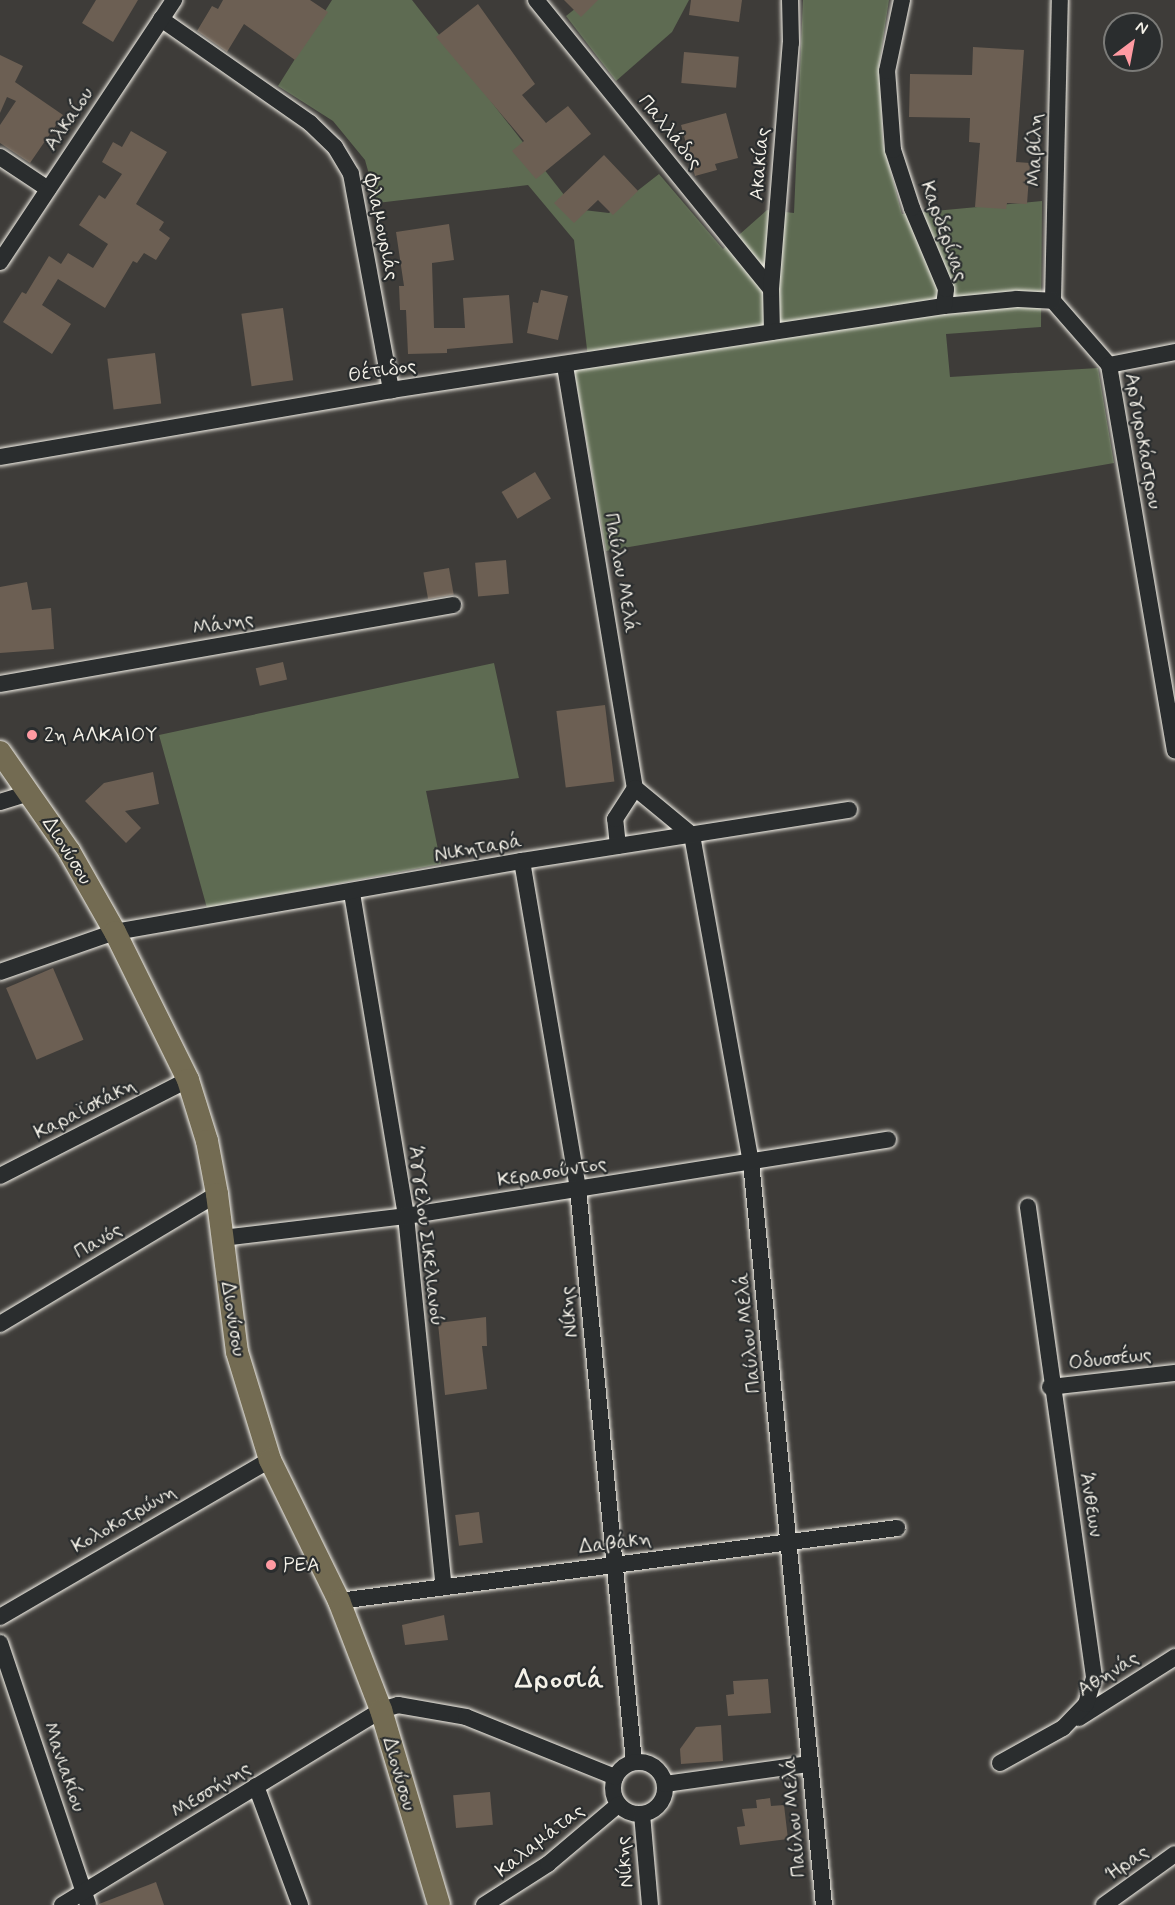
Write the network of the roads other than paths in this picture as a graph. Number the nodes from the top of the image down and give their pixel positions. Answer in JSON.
{"nodes":[{"id":1,"x":174,"y":0,"type":"edge"},
{"id":2,"x":536,"y":0,"type":"edge"},
{"id":3,"x":790,"y":0,"type":"edge"},
{"id":4,"x":902,"y":0,"type":"edge"},
{"id":5,"x":1060,"y":0,"type":"edge"},
{"id":6,"x":161,"y":19,"type":"junction"},
{"id":7,"x":0,"y":157,"type":"edge"},
{"id":8,"x":48,"y":189,"type":"junction"},
{"id":9,"x":0,"y":261,"type":"edge"},
{"id":10,"x":771,"y":290,"type":"junction"},
{"id":11,"x":1053,"y":301,"type":"junction"},
{"id":12,"x":944,"y":306,"type":"junction"},
{"id":13,"x":772,"y":332,"type":"junction"},
{"id":14,"x":1175,"y":352,"type":"edge"},
{"id":15,"x":1109,"y":364,"type":"junction"},
{"id":16,"x":565,"y":366,"type":"junction"},
{"id":17,"x":391,"y":390,"type":"junction"},
{"id":18,"x":0,"y":457,"type":"edge"},
{"id":19,"x":453,"y":605,"type":"dead end"},
{"id":20,"x":0,"y":684,"type":"edge"},
{"id":21,"x":1174,"y":740,"type":"edge"},
{"id":22,"x":0,"y":752,"type":"edge"},
{"id":23,"x":635,"y":788,"type":"junction"},
{"id":24,"x":30,"y":793,"type":"junction"},
{"id":25,"x":0,"y":802,"type":"edge"},
{"id":26,"x":849,"y":810,"type":"dead end"},
{"id":27,"x":692,"y":835,"type":"junction"},
{"id":28,"x":618,"y":846,"type":"junction"},
{"id":29,"x":522,"y":861,"type":"junction"},
{"id":30,"x":352,"y":893,"type":"junction"},
{"id":31,"x":115,"y":932,"type":"junction"},
{"id":32,"x":0,"y":972,"type":"edge"},
{"id":33,"x":188,"y":1080,"type":"junction"},
{"id":34,"x":888,"y":1140,"type":"dead end"},
{"id":35,"x":752,"y":1162,"type":"junction"},
{"id":36,"x":0,"y":1176,"type":"edge"},
{"id":37,"x":578,"y":1189,"type":"junction"},
{"id":38,"x":217,"y":1194,"type":"junction"},
{"id":39,"x":1028,"y":1208,"type":"dead end"},
{"id":40,"x":406,"y":1216,"type":"junction"},
{"id":41,"x":222,"y":1238,"type":"junction"},
{"id":42,"x":0,"y":1324,"type":"edge"},
{"id":43,"x":1175,"y":1373,"type":"edge"},
{"id":44,"x":1050,"y":1387,"type":"junction"},
{"id":45,"x":270,"y":1460,"type":"junction"},
{"id":46,"x":897,"y":1528,"type":"dead end"},
{"id":47,"x":789,"y":1542,"type":"junction"},
{"id":48,"x":614,"y":1565,"type":"junction"},
{"id":49,"x":444,"y":1587,"type":"junction"},
{"id":50,"x":339,"y":1601,"type":"junction"},
{"id":51,"x":0,"y":1617,"type":"edge"},
{"id":52,"x":0,"y":1643,"type":"edge"},
{"id":53,"x":1175,"y":1657,"type":"edge"},
{"id":54,"x":381,"y":1710,"type":"junction"},
{"id":55,"x":1063,"y":1728,"type":"junction"},
{"id":56,"x":634,"y":1762,"type":"junction"},
{"id":57,"x":1000,"y":1763,"type":"dead end"},
{"id":58,"x":810,"y":1764,"type":"junction"},
{"id":59,"x":615,"y":1777,"type":"junction"},
{"id":60,"x":665,"y":1784,"type":"junction"},
{"id":61,"x":256,"y":1786,"type":"junction"},
{"id":62,"x":618,"y":1805,"type":"junction"},
{"id":63,"x":642,"y":1814,"type":"junction"},
{"id":64,"x":1175,"y":1854,"type":"edge"},
{"id":65,"x":86,"y":1899,"type":"edge"},
{"id":66,"x":62,"y":1905,"type":"edge"},
{"id":67,"x":300,"y":1905,"type":"edge"},
{"id":68,"x":439,"y":1905,"type":"edge"},
{"id":69,"x":484,"y":1905,"type":"edge"},
{"id":70,"x":650,"y":1905,"type":"edge"},
{"id":71,"x":824,"y":1905,"type":"edge"},
{"id":72,"x":1104,"y":1905,"type":"edge"}],
"edges":[{"from":1,"to":6,"type":"street","name":"Αλκαίου"},
{"from":2,"to":10,"type":"street","name":"Παλλάδος"},
{"from":3,"to":10,"type":"street","name":"Ακακίας"},
{"from":4,"to":12,"type":"street","name":"Καρδερίνας"},
{"from":5,"to":11,"type":"street","name":"Μαβίλη"},
{"from":6,"to":8,"type":"street","name":"Αλκαίου"},
{"from":6,"to":17,"type":"street","name":"Φλαμουριάς"},
{"from":7,"to":8,"type":"street"},
{"from":8,"to":9,"type":"street","name":"Αλκαίου"},
{"from":10,"to":13,"type":"street","name":"Ακακίας"},
{"from":11,"to":12,"type":"street"},
{"from":11,"to":15,"type":"street","name":"Αργυροκάστρου"},
{"from":12,"to":13,"type":"street","name":"Καρδερίνας"},
{"from":13,"to":16,"type":"street","name":"Θέτιδος"},
{"from":14,"to":15,"type":"street"},
{"from":15,"to":21,"type":"street","name":"Αργυροκάστρου"},
{"from":16,"to":17,"type":"street","name":"Θέτιδος"},
{"from":16,"to":23,"type":"street","name":"Παύλου Μελά"},
{"from":17,"to":18,"type":"street","name":"Θέτιδος"},
{"from":19,"to":20,"type":"street","name":"Μάνης"},
{"from":22,"to":24,"type":"main road","name":"Διονύσου"},
{"from":23,"to":27,"type":"street"},
{"from":23,"to":28,"type":"street"},
{"from":24,"to":25,"type":"street"},
{"from":24,"to":31,"type":"main road","name":"Διονύσου"},
{"from":26,"to":27,"type":"street","name":"Νικηταρά"},
{"from":27,"to":28,"type":"street","name":"Νικηταρά"},
{"from":27,"to":35,"type":"street","name":"Παύλου Μελά"},
{"from":28,"to":29,"type":"street","name":"Νικηταρά"},
{"from":29,"to":30,"type":"street","name":"Νικηταρά"},
{"from":29,"to":37,"type":"street","name":"Νίκης"},
{"from":30,"to":31,"type":"street","name":"Νικηταρά"},
{"from":30,"to":40,"type":"street","name":"Άγγελου Σικελιανού"},
{"from":31,"to":32,"type":"street","name":"Νικηταρά"},
{"from":31,"to":33,"type":"main road","name":"Διονύσου"},
{"from":33,"to":36,"type":"street","name":"Καραϊσκάκη"},
{"from":33,"to":38,"type":"main road","name":"Διονύσου"},
{"from":34,"to":35,"type":"street","name":"Κερασούντος"},
{"from":35,"to":37,"type":"street","name":"Κερασούντος"},
{"from":35,"to":47,"type":"street","name":"Παύλου Μελά"},
{"from":37,"to":40,"type":"street","name":"Κερασούντος"},
{"from":37,"to":48,"type":"street","name":"Νίκης"},
{"from":38,"to":41,"type":"main road","name":"Διονύσου"},
{"from":38,"to":42,"type":"street","name":"Πανός"},
{"from":39,"to":44,"type":"street","name":"Άνθεων"},
{"from":40,"to":41,"type":"street","name":"Κερασούντος"},
{"from":40,"to":49,"type":"street","name":"Άγγελου Σικελιανού"},
{"from":41,"to":45,"type":"main road","name":"Διονύσου"},
{"from":43,"to":44,"type":"street","name":"Οδυσσέως"},
{"from":44,"to":55,"type":"street","name":"Άνθεων"},
{"from":45,"to":50,"type":"main road","name":"Διονύσου"},
{"from":45,"to":51,"type":"street","name":"Κολοκοτρώνη"},
{"from":46,"to":47,"type":"street","name":"Δαβάκη"},
{"from":47,"to":48,"type":"street","name":"Δαβάκη"},
{"from":47,"to":58,"type":"street","name":"Παύλου Μελά"},
{"from":48,"to":49,"type":"street","name":"Δαβάκη"},
{"from":48,"to":56,"type":"street","name":"Νίκης"},
{"from":49,"to":50,"type":"street","name":"Δαβάκη"},
{"from":50,"to":54,"type":"main road","name":"Διονύσου"},
{"from":52,"to":65,"type":"street","name":"Μανιακίου"},
{"from":53,"to":55,"type":"street","name":"Αθηνάς"},
{"from":54,"to":59,"type":"street"},
{"from":54,"to":61,"type":"street","name":"Μεσσήνης"},
{"from":54,"to":68,"type":"main road","name":"Διονύσου"},
{"from":55,"to":57,"type":"street","name":"Άνθεων"},
{"from":56,"to":59,"type":"street"},
{"from":56,"to":60,"type":"street"},
{"from":58,"to":60,"type":"street"},
{"from":58,"to":71,"type":"street","name":"Παύλου Μελά"},
{"from":59,"to":62,"type":"street"},
{"from":60,"to":63,"type":"street"},
{"from":61,"to":65,"type":"street","name":"Μεσσήνης"},
{"from":61,"to":67,"type":"street"},
{"from":62,"to":63,"type":"street"},
{"from":62,"to":69,"type":"street","name":"Καλαμάτας"},
{"from":63,"to":70,"type":"street","name":"Νίκης"},
{"from":64,"to":72,"type":"street","name":"Ήρας"},
{"from":65,"to":66,"type":"street","name":"Μεσσήνης"}]}
